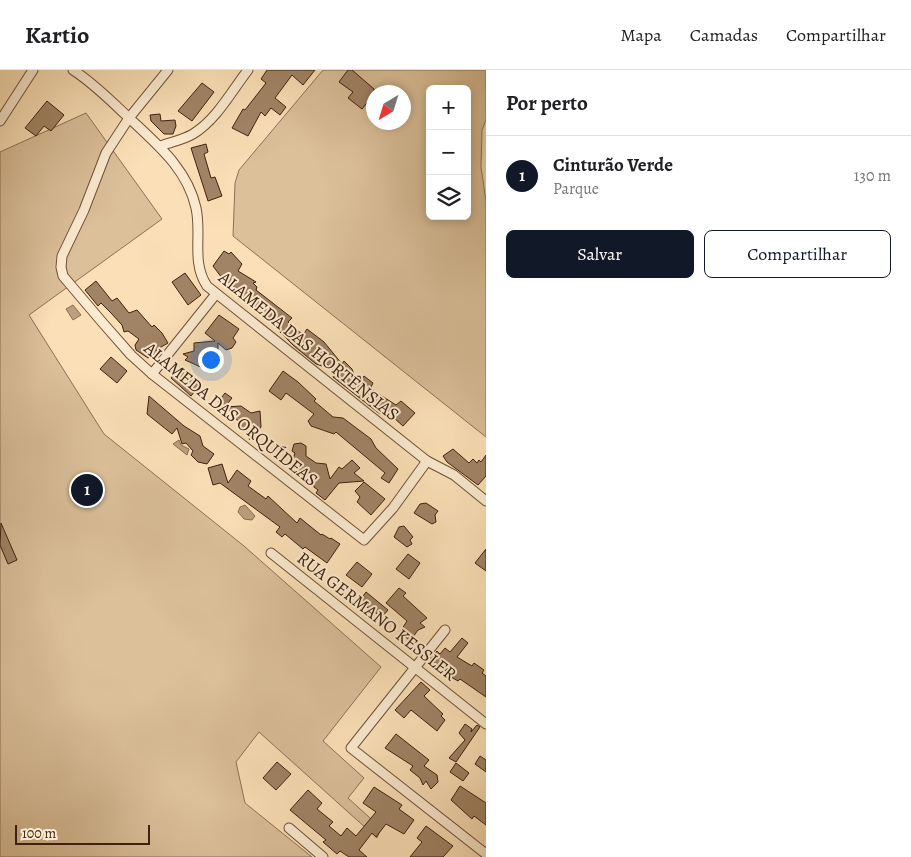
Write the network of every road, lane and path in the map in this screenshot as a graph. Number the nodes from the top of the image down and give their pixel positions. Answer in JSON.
{"nodes":[{"id":1,"x":33,"y":70,"type":"edge"},
{"id":2,"x":73,"y":70,"type":"edge"},
{"id":3,"x":168,"y":70,"type":"edge"},
{"id":4,"x":248,"y":70,"type":"edge"},
{"id":5,"x":129,"y":118,"type":"junction"},
{"id":6,"x":0,"y":122,"type":"edge"},
{"id":7,"x":160,"y":146,"type":"junction"},
{"id":8,"x":216,"y":294,"type":"junction"},
{"id":9,"x":152,"y":374,"type":"junction"},
{"id":10,"x":427,"y":461,"type":"junction"},
{"id":11,"x":486,"y":501,"type":"edge"},
{"id":12,"x":271,"y":553,"type":"dead end"},
{"id":13,"x":445,"y":630,"type":"dead end"},
{"id":14,"x":416,"y":667,"type":"junction"},
{"id":15,"x":486,"y":724,"type":"edge"},
{"id":16,"x":289,"y":828,"type":"dead end"},
{"id":17,"x":486,"y":854,"type":"edge"},
{"id":18,"x":323,"y":857,"type":"edge"}],
"edges":[{"from":1,"to":6,"type":"street"},
{"from":2,"to":5,"type":"street","name":"ALAMEDA DAS HORTÊNSIAS"},
{"from":3,"to":5,"type":"street","name":"ALAMEDA DAS ORQUÍDEAS"},
{"from":4,"to":7,"type":"street"},
{"from":5,"to":7,"type":"street","name":"ALAMEDA DAS HORTÊNSIAS"},
{"from":5,"to":9,"type":"street","name":"ALAMEDA DAS ORQUÍDEAS"},
{"from":7,"to":8,"type":"street","name":"ALAMEDA DAS HORTÊNSIAS"},
{"from":8,"to":9,"type":"street"},
{"from":8,"to":10,"type":"street","name":"ALAMEDA DAS HORTÊNSIAS"},
{"from":9,"to":10,"type":"street","name":"ALAMEDA DAS ORQUÍDEAS"},
{"from":10,"to":11,"type":"street","name":"ALAMEDA DAS HORTÊNSIAS"},
{"from":12,"to":14,"type":"street","name":"RUA GERMANO KESSLER"},
{"from":13,"to":14,"type":"street"},
{"from":14,"to":15,"type":"street","name":"RUA GERMANO KESSLER"},
{"from":14,"to":17,"type":"street"},
{"from":16,"to":18,"type":"street"}]}
